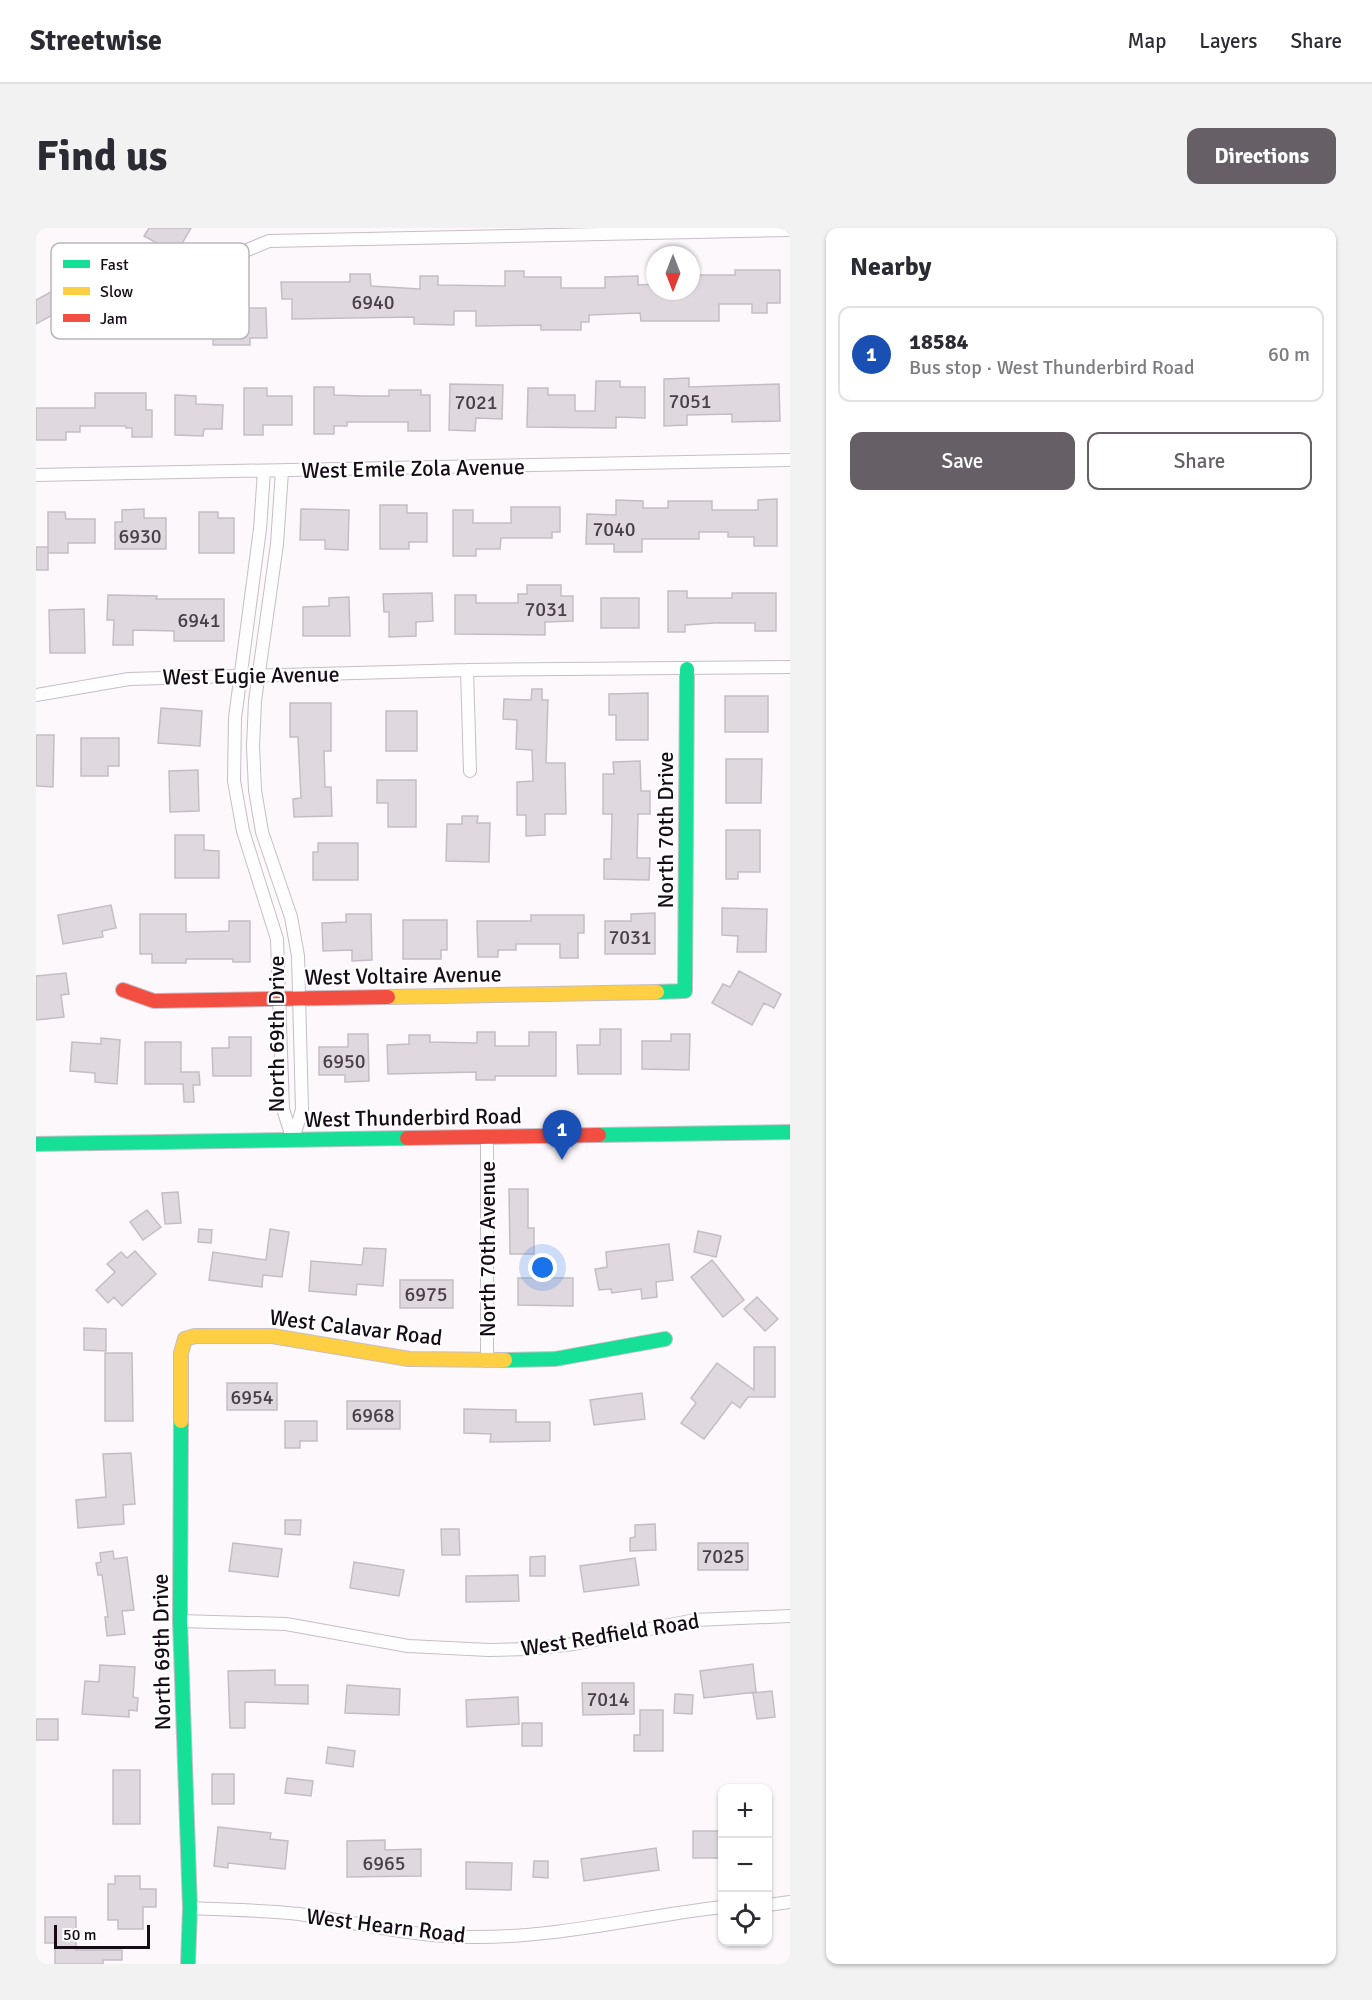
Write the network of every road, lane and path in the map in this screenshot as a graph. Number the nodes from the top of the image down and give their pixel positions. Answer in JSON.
{"nodes":[{"id":1,"x":790,"y":230,"type":"edge"},
{"id":2,"x":249,"y":249,"type":"edge"},
{"id":3,"x":790,"y":460,"type":"edge"},
{"id":4,"x":264,"y":471,"type":"junction"},
{"id":5,"x":282,"y":471,"type":"junction"},
{"id":6,"x":36,"y":475,"type":"edge"},
{"id":7,"x":790,"y":667,"type":"edge"},
{"id":8,"x":687,"y":669,"type":"junction"},
{"id":9,"x":467,"y":670,"type":"junction"},
{"id":10,"x":241,"y":675,"type":"junction"},
{"id":11,"x":259,"y":675,"type":"junction"},
{"id":12,"x":36,"y":695,"type":"edge"},
{"id":13,"x":470,"y":771,"type":"dead end"},
{"id":14,"x":261,"y":824,"type":"junction"},
{"id":15,"x":243,"y":829,"type":"junction"},
{"id":16,"x":123,"y":990,"type":"dead end"},
{"id":17,"x":685,"y":991,"type":"joint"},
{"id":18,"x":298,"y":998,"type":"junction"},
{"id":19,"x":280,"y":999,"type":"junction"},
{"id":20,"x":790,"y":1132,"type":"edge"},
{"id":21,"x":487,"y":1136,"type":"junction"},
{"id":22,"x":293,"y":1140,"type":"junction"},
{"id":23,"x":36,"y":1144,"type":"edge"},
{"id":24,"x":665,"y":1339,"type":"dead end"},
{"id":25,"x":185,"y":1340,"type":"joint"},
{"id":26,"x":487,"y":1362,"type":"junction"},
{"id":27,"x":790,"y":1616,"type":"edge"},
{"id":28,"x":180,"y":1621,"type":"junction"},
{"id":29,"x":790,"y":1902,"type":"edge"},
{"id":30,"x":772,"y":1904,"type":"edge"},
{"id":31,"x":190,"y":1908,"type":"junction"},
{"id":32,"x":718,"y":1908,"type":"edge"},
{"id":33,"x":188,"y":1964,"type":"edge"}],
"edges":[{"from":1,"to":2,"type":"street"},
{"from":3,"to":5,"type":"street","name":"West Emile Zola Avenue"},
{"from":4,"to":5,"type":"street","name":"West Emile Zola Avenue"},
{"from":4,"to":6,"type":"street","name":"West Emile Zola Avenue"},
{"from":4,"to":10,"type":"street","name":"North 69th Drive"},
{"from":5,"to":11,"type":"street","name":"North 69th Drive"},
{"from":7,"to":8,"type":"street","name":"West Eugie Avenue"},
{"from":8,"to":9,"type":"street","name":"West Eugie Avenue"},
{"from":8,"to":17,"type":"street","name":"North 70th Drive"},
{"from":9,"to":11,"type":"street","name":"West Eugie Avenue"},
{"from":9,"to":13,"type":"street"},
{"from":10,"to":11,"type":"street","name":"West Eugie Avenue"},
{"from":10,"to":12,"type":"street","name":"West Eugie Avenue"},
{"from":10,"to":15,"type":"street","name":"North 69th Drive"},
{"from":11,"to":14,"type":"street","name":"North 69th Drive"},
{"from":14,"to":15,"type":"street"},
{"from":14,"to":18,"type":"street","name":"North 69th Drive"},
{"from":15,"to":19,"type":"street","name":"North 69th Drive"},
{"from":16,"to":19,"type":"street","name":"West Voltaire Avenue"},
{"from":17,"to":18,"type":"street","name":"West Voltaire Avenue"},
{"from":18,"to":19,"type":"street","name":"West Voltaire Avenue"},
{"from":18,"to":22,"type":"street","name":"North 69th Drive"},
{"from":19,"to":22,"type":"street","name":"North 69th Drive"},
{"from":20,"to":21,"type":"street","name":"West Thunderbird Road"},
{"from":21,"to":22,"type":"street","name":"West Thunderbird Road"},
{"from":21,"to":26,"type":"street","name":"North 70th Avenue"},
{"from":22,"to":23,"type":"street","name":"West Thunderbird Road"},
{"from":24,"to":26,"type":"street","name":"West Calavar Road"},
{"from":25,"to":26,"type":"street","name":"West Calavar Road"},
{"from":25,"to":28,"type":"street","name":"North 69th Drive"},
{"from":27,"to":28,"type":"street","name":"West Redfield Road"},
{"from":28,"to":31,"type":"street","name":"North 69th Drive"},
{"from":29,"to":30,"type":"street"},
{"from":31,"to":32,"type":"street","name":"West Hearn Road"},
{"from":31,"to":33,"type":"street","name":"North 69th Drive"}]}
